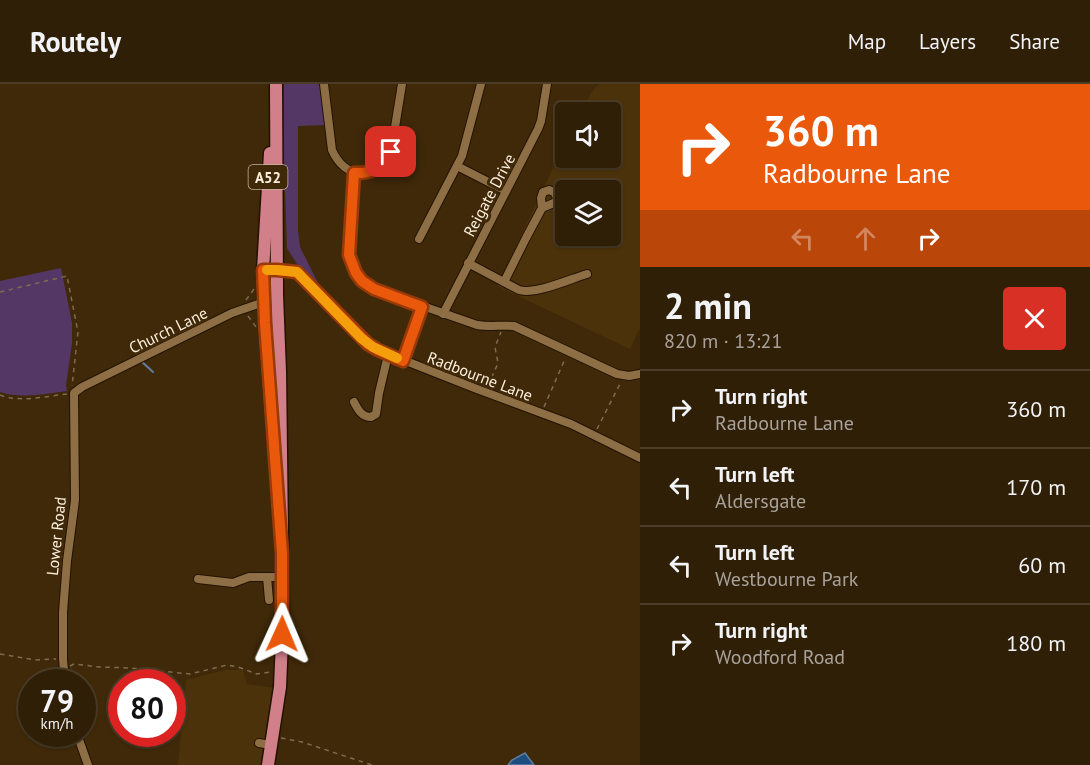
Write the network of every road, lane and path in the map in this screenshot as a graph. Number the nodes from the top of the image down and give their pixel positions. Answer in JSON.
{"nodes":[{"id":1,"x":276,"y":84,"type":"edge"},
{"id":2,"x":324,"y":84,"type":"edge"},
{"id":3,"x":402,"y":84,"type":"edge"},
{"id":4,"x":481,"y":84,"type":"edge"},
{"id":5,"x":547,"y":84,"type":"edge"},
{"id":6,"x":457,"y":166,"type":"junction"},
{"id":7,"x":354,"y":173,"type":"junction"},
{"id":8,"x":506,"y":190,"type":"junction"},
{"id":9,"x":542,"y":208,"type":"dead end"},
{"id":10,"x":419,"y":239,"type":"dead end"},
{"id":11,"x":468,"y":263,"type":"junction"},
{"id":12,"x":263,"y":270,"type":"junction"},
{"id":13,"x":277,"y":270,"type":"junction"},
{"id":14,"x":587,"y":273,"type":"dead end"},
{"id":15,"x":504,"y":282,"type":"junction"},
{"id":16,"x":0,"y":292,"type":"edge"},
{"id":17,"x":277,"y":295,"type":"junction"},
{"id":18,"x":264,"y":302,"type":"junction"},
{"id":19,"x":422,"y":307,"type":"junction"},
{"id":20,"x":443,"y":314,"type":"junction"},
{"id":21,"x":504,"y":325,"type":"junction"},
{"id":22,"x":569,"y":351,"type":"junction"},
{"id":23,"x":388,"y":355,"type":"junction"},
{"id":24,"x":403,"y":361,"type":"junction"},
{"id":25,"x":640,"y":374,"type":"edge"},
{"id":26,"x":624,"y":376,"type":"junction"},
{"id":27,"x":485,"y":392,"type":"junction"},
{"id":28,"x":74,"y":393,"type":"junction"},
{"id":29,"x":0,"y":395,"type":"edge"},
{"id":30,"x":354,"y":402,"type":"dead end"},
{"id":31,"x":541,"y":413,"type":"junction"},
{"id":32,"x":593,"y":435,"type":"junction"},
{"id":33,"x":640,"y":458,"type":"edge"},
{"id":34,"x":282,"y":553,"type":"junction"},
{"id":35,"x":267,"y":577,"type":"junction"},
{"id":36,"x":283,"y":577,"type":"junction"},
{"id":37,"x":198,"y":579,"type":"dead end"},
{"id":38,"x":269,"y":600,"type":"dead end"},
{"id":39,"x":0,"y":654,"type":"edge"},
{"id":40,"x":63,"y":663,"type":"junction"},
{"id":41,"x":64,"y":669,"type":"edge"},
{"id":42,"x":281,"y":670,"type":"junction"},
{"id":43,"x":268,"y":741,"type":"junction"},
{"id":44,"x":82,"y":747,"type":"edge"},
{"id":45,"x":88,"y":765,"type":"edge"},
{"id":46,"x":268,"y":765,"type":"edge"},
{"id":47,"x":372,"y":765,"type":"edge"}],
"edges":[{"from":1,"to":12,"type":"highway","number":"A52"},
{"from":1,"to":13,"type":"highway","number":"A52"},
{"from":2,"to":7,"type":"street"},
{"from":3,"to":7,"type":"street"},
{"from":4,"to":6,"type":"street"},
{"from":5,"to":8,"type":"street","name":"Reigate Drive"},
{"from":6,"to":8,"type":"street"},
{"from":6,"to":10,"type":"street"},
{"from":7,"to":19,"type":"street"},
{"from":8,"to":11,"type":"street","name":"Reigate Drive"},
{"from":9,"to":15,"type":"street"},
{"from":11,"to":15,"type":"street"},
{"from":11,"to":20,"type":"street","name":"Reigate Drive"},
{"from":12,"to":13,"type":"street","name":"Radbourne Lane"},
{"from":12,"to":18,"type":"highway","number":"A52"},
{"from":13,"to":17,"type":"highway","number":"A52"},
{"from":13,"to":23,"type":"street","name":"Radbourne Lane"},
{"from":14,"to":15,"type":"street"},
{"from":16,"to":28,"type":"path"},
{"from":17,"to":18,"type":"street","name":"Church Lane"},
{"from":17,"to":34,"type":"highway","number":"A52"},
{"from":18,"to":28,"type":"street","name":"Church Lane"},
{"from":18,"to":34,"type":"highway","number":"A52"},
{"from":19,"to":20,"type":"street"},
{"from":19,"to":24,"type":"street"},
{"from":20,"to":21,"type":"street"},
{"from":21,"to":22,"type":"street"},
{"from":21,"to":27,"type":"path"},
{"from":22,"to":26,"type":"street"},
{"from":22,"to":31,"type":"path"},
{"from":23,"to":24,"type":"street","name":"Radbourne Lane"},
{"from":23,"to":30,"type":"street"},
{"from":24,"to":27,"type":"street","name":"Radbourne Lane"},
{"from":25,"to":26,"type":"street"},
{"from":26,"to":32,"type":"path"},
{"from":27,"to":31,"type":"street","name":"Radbourne Lane"},
{"from":28,"to":29,"type":"path"},
{"from":28,"to":40,"type":"street","name":"Lower Road"},
{"from":31,"to":32,"type":"street","name":"Radbourne Lane"},
{"from":32,"to":33,"type":"street","name":"Radbourne Lane"},
{"from":34,"to":36,"type":"highway","number":"A52"},
{"from":35,"to":36,"type":"street"},
{"from":35,"to":37,"type":"street"},
{"from":35,"to":38,"type":"street"},
{"from":36,"to":42,"type":"highway","number":"A52"},
{"from":39,"to":40,"type":"path"},
{"from":40,"to":41,"type":"street","name":"Lower Road"},
{"from":40,"to":42,"type":"path"},
{"from":42,"to":43,"type":"highway","number":"A52"},
{"from":43,"to":46,"type":"highway","number":"A52"},
{"from":43,"to":47,"type":"path"},
{"from":44,"to":45,"type":"street"}]}
